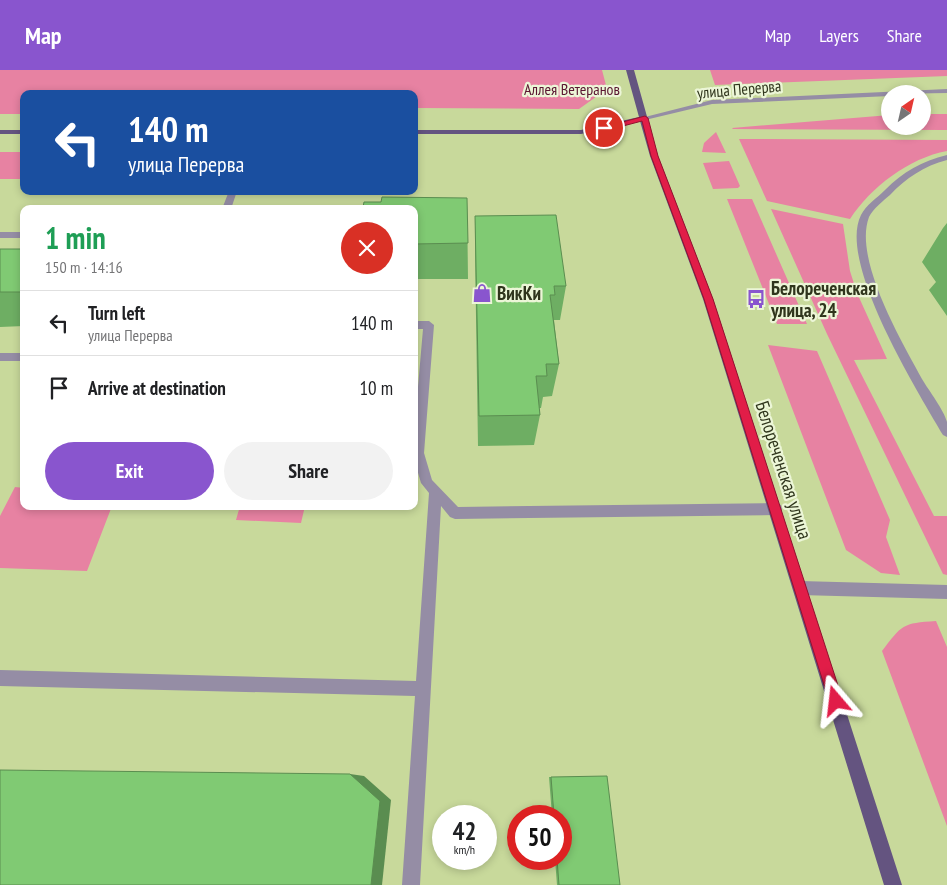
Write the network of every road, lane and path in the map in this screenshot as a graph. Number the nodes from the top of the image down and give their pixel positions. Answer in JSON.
{"nodes":[{"id":1,"x":630,"y":70,"type":"edge"},
{"id":2,"x":947,"y":91,"type":"edge"},
{"id":3,"x":931,"y":92,"type":"edge"},
{"id":4,"x":881,"y":94,"type":"edge"},
{"id":5,"x":645,"y":118,"type":"junction"},
{"id":6,"x":0,"y":132,"type":"edge"},
{"id":7,"x":20,"y":132,"type":"edge"},
{"id":8,"x":418,"y":132,"type":"edge"},
{"id":9,"x":947,"y":157,"type":"edge"},
{"id":10,"x":0,"y":235,"type":"edge"},
{"id":11,"x":20,"y":235,"type":"edge"},
{"id":12,"x":418,"y":325,"type":"edge"},
{"id":13,"x":20,"y":356,"type":"edge"},
{"id":14,"x":0,"y":357,"type":"edge"},
{"id":15,"x":947,"y":432,"type":"edge"},
{"id":16,"x":418,"y":453,"type":"edge"},
{"id":17,"x":418,"y":453,"type":"edge"},
{"id":18,"x":435,"y":492,"type":"junction"},
{"id":19,"x":776,"y":509,"type":"junction"},
{"id":20,"x":800,"y":588,"type":"junction"},
{"id":21,"x":947,"y":592,"type":"edge"},
{"id":22,"x":0,"y":678,"type":"edge"},
{"id":23,"x":423,"y":689,"type":"junction"},
{"id":24,"x":411,"y":885,"type":"edge"},
{"id":25,"x":893,"y":885,"type":"edge"}],
"edges":[{"from":1,"to":5,"type":"main road","name":"Белореченская улица"},
{"from":2,"to":3,"type":"street"},
{"from":4,"to":5,"type":"street","name":"улица Перерва"},
{"from":5,"to":8,"type":"main road","name":"улица Перерва"},
{"from":5,"to":19,"type":"main road","name":"Белореченская улица"},
{"from":6,"to":7,"type":"main road"},
{"from":9,"to":15,"type":"street"},
{"from":10,"to":11,"type":"street"},
{"from":12,"to":17,"type":"street"},
{"from":13,"to":14,"type":"street"},
{"from":16,"to":18,"type":"street"},
{"from":18,"to":19,"type":"street"},
{"from":18,"to":23,"type":"street"},
{"from":19,"to":20,"type":"main road","name":"Белореченская улица"},
{"from":20,"to":21,"type":"street"},
{"from":20,"to":25,"type":"main road","name":"Белореченская улица"},
{"from":22,"to":23,"type":"street"},
{"from":23,"to":24,"type":"street"}]}
